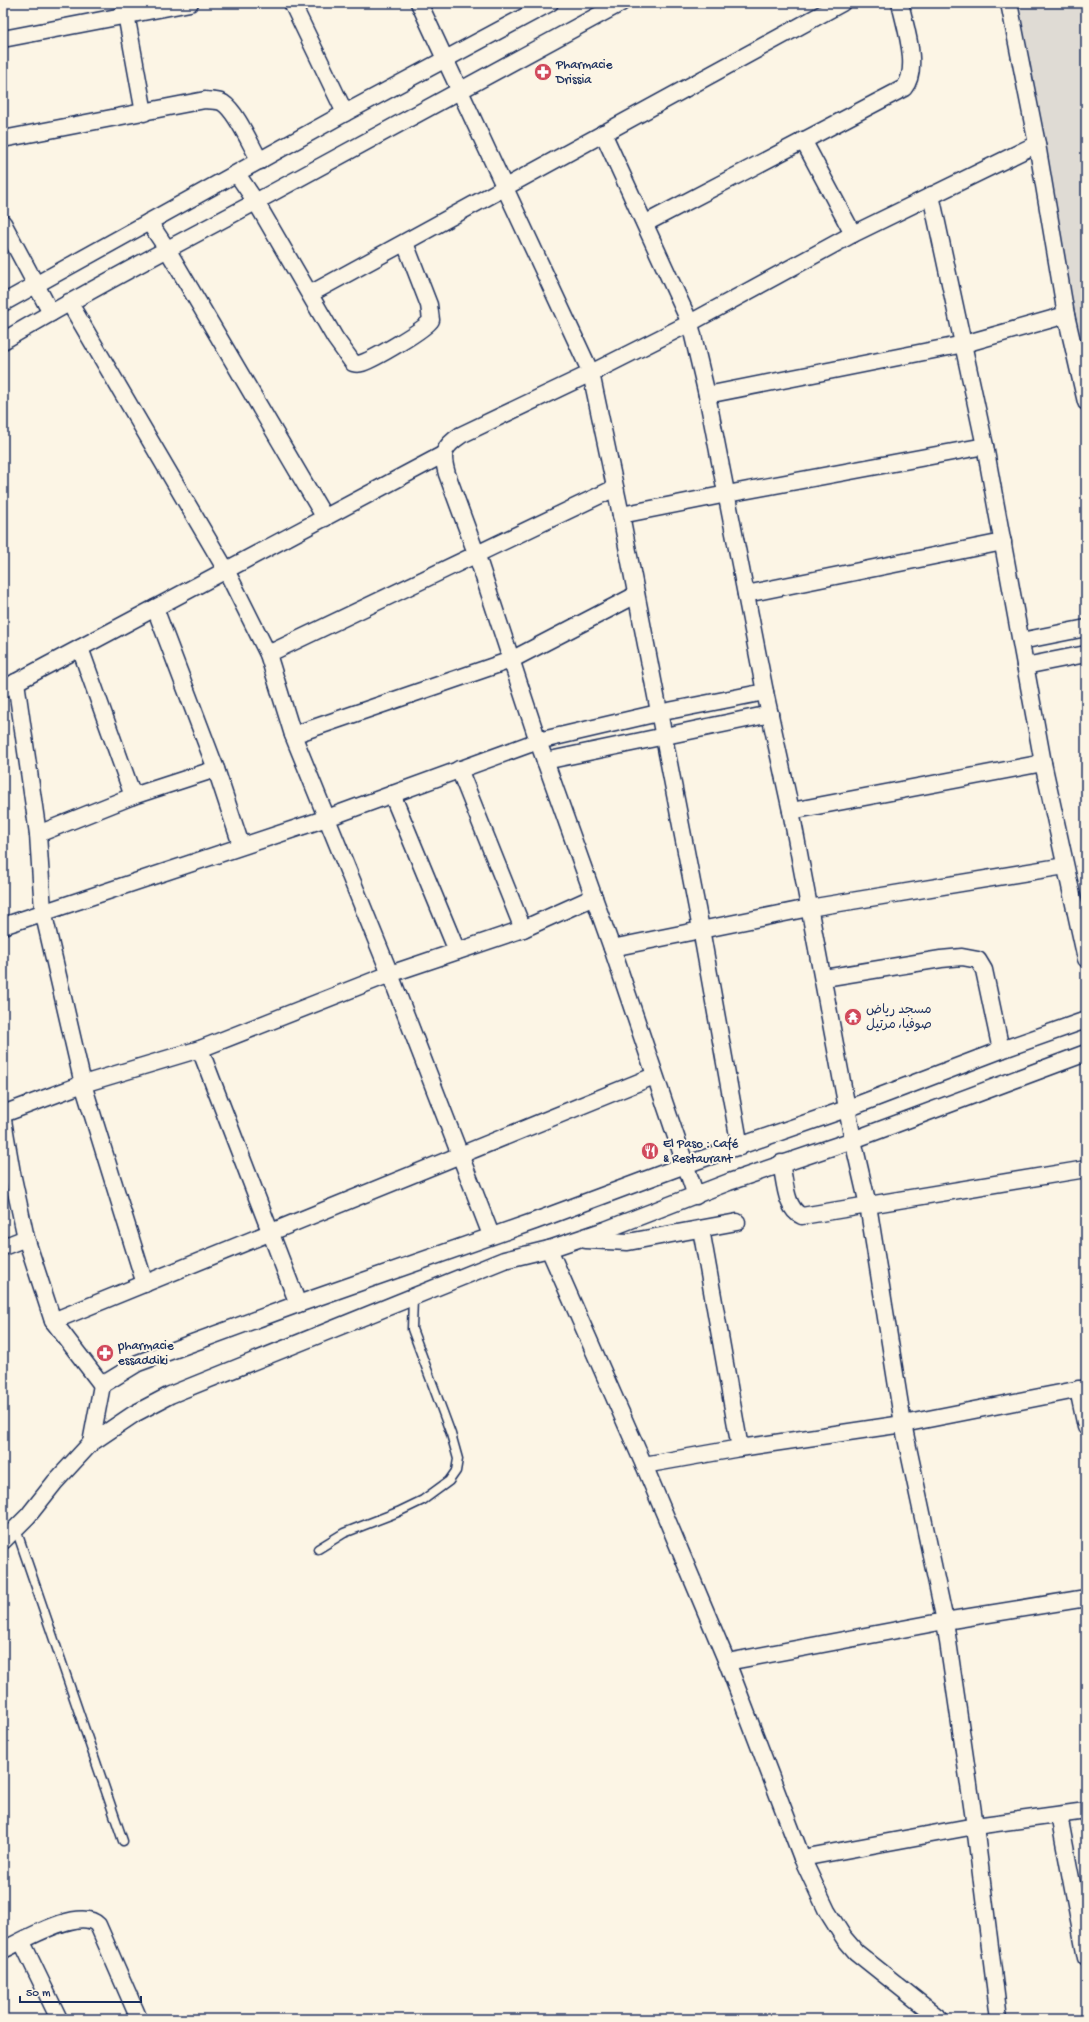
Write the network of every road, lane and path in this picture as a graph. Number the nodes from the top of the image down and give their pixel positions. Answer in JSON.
{"nodes":[{"id":1,"x":190,"y":3,"type":"edge"},
{"id":2,"x":292,"y":3,"type":"edge"},
{"id":3,"x":418,"y":3,"type":"edge"},
{"id":4,"x":621,"y":3,"type":"edge"},
{"id":5,"x":842,"y":3,"type":"edge"},
{"id":6,"x":900,"y":3,"type":"edge"},
{"id":7,"x":1008,"y":3,"type":"edge"},
{"id":8,"x":543,"y":4,"type":"edge"},
{"id":9,"x":126,"y":10,"type":"edge"},
{"id":10,"x":3,"y":39,"type":"edge"},
{"id":11,"x":444,"y":61,"type":"junction"},
{"id":12,"x":459,"y":92,"type":"junction"},
{"id":13,"x":144,"y":113,"type":"junction"},
{"id":14,"x":345,"y":113,"type":"junction"},
{"id":15,"x":603,"y":133,"type":"junction"},
{"id":16,"x":3,"y":139,"type":"edge"},
{"id":17,"x":803,"y":140,"type":"junction"},
{"id":18,"x":1037,"y":144,"type":"junction"},
{"id":19,"x":260,"y":161,"type":"junction"},
{"id":20,"x":237,"y":174,"type":"junction"},
{"id":21,"x":503,"y":188,"type":"junction"},
{"id":22,"x":931,"y":195,"type":"junction"},
{"id":23,"x":256,"y":202,"type":"junction"},
{"id":24,"x":150,"y":222,"type":"junction"},
{"id":25,"x":3,"y":223,"type":"edge"},
{"id":26,"x":646,"y":223,"type":"junction"},
{"id":27,"x":853,"y":234,"type":"junction"},
{"id":28,"x":405,"y":243,"type":"junction"},
{"id":29,"x":168,"y":250,"type":"junction"},
{"id":30,"x":35,"y":284,"type":"junction"},
{"id":31,"x":310,"y":294,"type":"junction"},
{"id":32,"x":70,"y":302,"type":"junction"},
{"id":33,"x":3,"y":303,"type":"edge"},
{"id":34,"x":51,"y":313,"type":"junction"},
{"id":35,"x":1066,"y":316,"type":"junction"},
{"id":36,"x":690,"y":323,"type":"junction"},
{"id":37,"x":3,"y":341,"type":"edge"},
{"id":38,"x":964,"y":344,"type":"junction"},
{"id":39,"x":591,"y":373,"type":"junction"},
{"id":40,"x":707,"y":395,"type":"junction"},
{"id":41,"x":1086,"y":402,"type":"edge"},
{"id":42,"x":985,"y":446,"type":"junction"},
{"id":43,"x":444,"y":454,"type":"junction"},
{"id":44,"x":615,"y":488,"type":"junction"},
{"id":45,"x":728,"y":494,"type":"junction"},
{"id":46,"x":621,"y":515,"type":"junction"},
{"id":47,"x":325,"y":518,"type":"junction"},
{"id":48,"x":1003,"y":542,"type":"junction"},
{"id":49,"x":476,"y":553,"type":"junction"},
{"id":50,"x":226,"y":570,"type":"junction"},
{"id":51,"x":746,"y":594,"type":"junction"},
{"id":52,"x":636,"y":595,"type":"junction"},
{"id":53,"x":155,"y":608,"type":"junction"},
{"id":54,"x":1086,"y":628,"type":"edge"},
{"id":55,"x":1021,"y":642,"type":"junction"},
{"id":56,"x":80,"y":648,"type":"junction"},
{"id":57,"x":268,"y":654,"type":"junction"},
{"id":58,"x":1086,"y":654,"type":"edge"},
{"id":59,"x":511,"y":660,"type":"junction"},
{"id":60,"x":1025,"y":666,"type":"junction"},
{"id":61,"x":10,"y":685,"type":"edge"},
{"id":62,"x":766,"y":692,"type":"junction"},
{"id":63,"x":658,"y":713,"type":"junction"},
{"id":64,"x":770,"y":714,"type":"junction"},
{"id":65,"x":293,"y":735,"type":"junction"},
{"id":66,"x":663,"y":736,"type":"junction"},
{"id":67,"x":538,"y":741,"type":"junction"},
{"id":68,"x":545,"y":761,"type":"junction"},
{"id":69,"x":1043,"y":763,"type":"junction"},
{"id":70,"x":216,"y":769,"type":"junction"},
{"id":71,"x":459,"y":769,"type":"junction"},
{"id":72,"x":392,"y":794,"type":"junction"},
{"id":73,"x":134,"y":796,"type":"junction"},
{"id":74,"x":791,"y":811,"type":"junction"},
{"id":75,"x":326,"y":818,"type":"junction"},
{"id":76,"x":38,"y":834,"type":"junction"},
{"id":77,"x":241,"y":845,"type":"junction"},
{"id":78,"x":1064,"y":866,"type":"junction"},
{"id":79,"x":594,"y":897,"type":"junction"},
{"id":80,"x":810,"y":908,"type":"junction"},
{"id":81,"x":44,"y":911,"type":"junction"},
{"id":82,"x":3,"y":926,"type":"edge"},
{"id":83,"x":523,"y":929,"type":"junction"},
{"id":84,"x":701,"y":929,"type":"junction"},
{"id":85,"x":612,"y":948,"type":"junction"},
{"id":86,"x":457,"y":951,"type":"junction"},
{"id":87,"x":1086,"y":959,"type":"edge"},
{"id":88,"x":390,"y":974,"type":"junction"},
{"id":89,"x":824,"y":978,"type":"junction"},
{"id":90,"x":1086,"y":1020,"type":"edge"},
{"id":91,"x":200,"y":1049,"type":"junction"},
{"id":92,"x":1001,"y":1050,"type":"junction"},
{"id":93,"x":1086,"y":1053,"type":"edge"},
{"id":94,"x":654,"y":1076,"type":"junction"},
{"id":95,"x":83,"y":1084,"type":"junction"},
{"id":96,"x":849,"y":1108,"type":"junction"},
{"id":97,"x":3,"y":1114,"type":"edge"},
{"id":98,"x":3,"y":1120,"type":"edge"},
{"id":99,"x":853,"y":1140,"type":"junction"},
{"id":100,"x":740,"y":1147,"type":"junction"},
{"id":101,"x":461,"y":1155,"type":"junction"},
{"id":102,"x":781,"y":1163,"type":"junction"},
{"id":103,"x":684,"y":1164,"type":"junction"},
{"id":104,"x":1086,"y":1169,"type":"edge"},
{"id":105,"x":696,"y":1196,"type":"junction"},
{"id":106,"x":868,"y":1205,"type":"junction"},
{"id":107,"x":737,"y":1222,"type":"dead end"},
{"id":108,"x":701,"y":1229,"type":"junction"},
{"id":109,"x":270,"y":1233,"type":"junction"},
{"id":110,"x":491,"y":1235,"type":"junction"},
{"id":111,"x":26,"y":1238,"type":"junction"},
{"id":112,"x":578,"y":1240,"type":"junction"},
{"id":113,"x":3,"y":1247,"type":"edge"},
{"id":114,"x":549,"y":1249,"type":"junction"},
{"id":115,"x":145,"y":1284,"type":"junction"},
{"id":116,"x":413,"y":1297,"type":"junction"},
{"id":117,"x":298,"y":1304,"type":"junction"},
{"id":118,"x":53,"y":1321,"type":"junction"},
{"id":119,"x":102,"y":1385,"type":"junction"},
{"id":120,"x":1082,"y":1388,"type":"edge"},
{"id":121,"x":903,"y":1424,"type":"junction"},
{"id":122,"x":1086,"y":1427,"type":"edge"},
{"id":123,"x":91,"y":1443,"type":"junction"},
{"id":124,"x":740,"y":1448,"type":"junction"},
{"id":125,"x":644,"y":1465,"type":"junction"},
{"id":126,"x":16,"y":1529,"type":"junction"},
{"id":127,"x":3,"y":1542,"type":"edge"},
{"id":128,"x":318,"y":1549,"type":"dead end"},
{"id":129,"x":1086,"y":1598,"type":"edge"},
{"id":130,"x":945,"y":1621,"type":"junction"},
{"id":131,"x":727,"y":1662,"type":"junction"},
{"id":132,"x":1086,"y":1810,"type":"edge"},
{"id":133,"x":1059,"y":1815,"type":"junction"},
{"id":134,"x":975,"y":1826,"type":"junction"},
{"id":135,"x":123,"y":1841,"type":"dead end"},
{"id":136,"x":802,"y":1858,"type":"junction"},
{"id":137,"x":22,"y":1942,"type":"junction"},
{"id":138,"x":3,"y":1950,"type":"edge"},
{"id":139,"x":1086,"y":1958,"type":"edge"},
{"id":140,"x":59,"y":2019,"type":"edge"},
{"id":141,"x":139,"y":2019,"type":"edge"},
{"id":142,"x":940,"y":2019,"type":"edge"},
{"id":143,"x":999,"y":2019,"type":"edge"}],
"edges":[{"from":1,"to":9,"type":"street"},
{"from":2,"to":14,"type":"street"},
{"from":3,"to":11,"type":"street"},
{"from":4,"to":12,"type":"street"},
{"from":5,"to":15,"type":"street"},
{"from":6,"to":17,"type":"street"},
{"from":7,"to":18,"type":"street"},
{"from":8,"to":11,"type":"street"},
{"from":9,"to":10,"type":"street"},
{"from":9,"to":13,"type":"street"},
{"from":11,"to":12,"type":"street"},
{"from":11,"to":14,"type":"street"},
{"from":12,"to":21,"type":"street"},
{"from":12,"to":23,"type":"street"},
{"from":13,"to":16,"type":"street"},
{"from":13,"to":19,"type":"street"},
{"from":14,"to":19,"type":"street"},
{"from":15,"to":21,"type":"street"},
{"from":15,"to":26,"type":"street"},
{"from":17,"to":26,"type":"street"},
{"from":17,"to":27,"type":"street"},
{"from":18,"to":22,"type":"street"},
{"from":18,"to":35,"type":"street"},
{"from":19,"to":20,"type":"street"},
{"from":20,"to":23,"type":"street"},
{"from":20,"to":24,"type":"street"},
{"from":21,"to":28,"type":"street"},
{"from":21,"to":39,"type":"street"},
{"from":22,"to":27,"type":"street"},
{"from":22,"to":38,"type":"street"},
{"from":23,"to":29,"type":"street"},
{"from":23,"to":31,"type":"street"},
{"from":24,"to":29,"type":"street"},
{"from":24,"to":30,"type":"street"},
{"from":25,"to":30,"type":"street"},
{"from":26,"to":36,"type":"street"},
{"from":27,"to":36,"type":"street"},
{"from":28,"to":31,"type":"street"},
{"from":28,"to":31,"type":"street"},
{"from":29,"to":32,"type":"street"},
{"from":29,"to":47,"type":"street"},
{"from":30,"to":33,"type":"street"},
{"from":30,"to":34,"type":"street"},
{"from":32,"to":34,"type":"street"},
{"from":32,"to":50,"type":"street"},
{"from":34,"to":37,"type":"street"},
{"from":35,"to":38,"type":"street"},
{"from":35,"to":41,"type":"street"},
{"from":36,"to":39,"type":"street"},
{"from":36,"to":40,"type":"street"},
{"from":38,"to":40,"type":"street"},
{"from":38,"to":42,"type":"street"},
{"from":39,"to":43,"type":"street"},
{"from":39,"to":44,"type":"street"},
{"from":40,"to":45,"type":"street"},
{"from":42,"to":45,"type":"street"},
{"from":42,"to":48,"type":"street"},
{"from":43,"to":47,"type":"street"},
{"from":43,"to":49,"type":"street"},
{"from":44,"to":46,"type":"street"},
{"from":44,"to":49,"type":"street"},
{"from":45,"to":46,"type":"street"},
{"from":45,"to":51,"type":"street"},
{"from":46,"to":52,"type":"street"},
{"from":47,"to":50,"type":"street"},
{"from":48,"to":51,"type":"street"},
{"from":48,"to":55,"type":"street"},
{"from":49,"to":57,"type":"street"},
{"from":49,"to":59,"type":"street"},
{"from":50,"to":53,"type":"street"},
{"from":50,"to":57,"type":"street"},
{"from":51,"to":62,"type":"street"},
{"from":52,"to":59,"type":"street"},
{"from":52,"to":63,"type":"street"},
{"from":53,"to":56,"type":"street"},
{"from":53,"to":70,"type":"street"},
{"from":54,"to":55,"type":"street"},
{"from":55,"to":60,"type":"street"},
{"from":56,"to":61,"type":"street"},
{"from":56,"to":73,"type":"street"},
{"from":57,"to":65,"type":"street"},
{"from":58,"to":60,"type":"street"},
{"from":59,"to":65,"type":"street"},
{"from":59,"to":67,"type":"street"},
{"from":60,"to":69,"type":"street"},
{"from":61,"to":76,"type":"street"},
{"from":62,"to":63,"type":"street"},
{"from":62,"to":64,"type":"street"},
{"from":63,"to":66,"type":"street"},
{"from":63,"to":67,"type":"street"},
{"from":64,"to":66,"type":"street"},
{"from":64,"to":74,"type":"street"},
{"from":65,"to":75,"type":"street"},
{"from":66,"to":68,"type":"street"},
{"from":66,"to":84,"type":"street"},
{"from":67,"to":68,"type":"street"},
{"from":67,"to":71,"type":"street"},
{"from":68,"to":79,"type":"street"},
{"from":69,"to":74,"type":"street"},
{"from":69,"to":78,"type":"street"},
{"from":70,"to":73,"type":"street"},
{"from":70,"to":77,"type":"street"},
{"from":71,"to":72,"type":"street"},
{"from":71,"to":83,"type":"street"},
{"from":72,"to":75,"type":"street"},
{"from":72,"to":86,"type":"street"},
{"from":73,"to":76,"type":"street"},
{"from":74,"to":80,"type":"street"},
{"from":75,"to":77,"type":"street"},
{"from":75,"to":88,"type":"street"},
{"from":76,"to":81,"type":"street"},
{"from":77,"to":81,"type":"street"},
{"from":78,"to":80,"type":"street"},
{"from":78,"to":87,"type":"street"},
{"from":79,"to":83,"type":"street"},
{"from":79,"to":85,"type":"street"},
{"from":80,"to":84,"type":"street"},
{"from":80,"to":89,"type":"street"},
{"from":81,"to":82,"type":"street"},
{"from":81,"to":95,"type":"street"},
{"from":83,"to":86,"type":"street"},
{"from":84,"to":85,"type":"street"},
{"from":84,"to":100,"type":"street"},
{"from":85,"to":94,"type":"street"},
{"from":86,"to":88,"type":"street"},
{"from":88,"to":91,"type":"street"},
{"from":88,"to":101,"type":"street"},
{"from":89,"to":92,"type":"street"},
{"from":89,"to":96,"type":"street"},
{"from":90,"to":92,"type":"street"},
{"from":91,"to":95,"type":"street"},
{"from":91,"to":109,"type":"street"},
{"from":92,"to":96,"type":"street"},
{"from":93,"to":99,"type":"street"},
{"from":94,"to":101,"type":"street"},
{"from":94,"to":103,"type":"street"},
{"from":95,"to":97,"type":"street"},
{"from":95,"to":115,"type":"street"},
{"from":96,"to":99,"type":"street"},
{"from":96,"to":100,"type":"street"},
{"from":98,"to":111,"type":"street"},
{"from":99,"to":102,"type":"street"},
{"from":99,"to":106,"type":"street"},
{"from":100,"to":103,"type":"street"},
{"from":101,"to":109,"type":"street"},
{"from":101,"to":110,"type":"street"},
{"from":102,"to":105,"type":"street"},
{"from":102,"to":106,"type":"street"},
{"from":103,"to":105,"type":"street"},
{"from":103,"to":110,"type":"street"},
{"from":104,"to":106,"type":"street"},
{"from":105,"to":112,"type":"street"},
{"from":106,"to":121,"type":"street"},
{"from":107,"to":108,"type":"street"},
{"from":108,"to":112,"type":"street"},
{"from":108,"to":124,"type":"street"},
{"from":109,"to":115,"type":"street"},
{"from":109,"to":117,"type":"street"},
{"from":110,"to":117,"type":"street"},
{"from":111,"to":113,"type":"street"},
{"from":111,"to":118,"type":"street"},
{"from":112,"to":114,"type":"street"},
{"from":114,"to":116,"type":"street"},
{"from":114,"to":125,"type":"street"},
{"from":115,"to":118,"type":"street"},
{"from":116,"to":123,"type":"street"},
{"from":116,"to":128,"type":"lane"},
{"from":117,"to":119,"type":"street"},
{"from":118,"to":119,"type":"street"},
{"from":119,"to":123,"type":"street"},
{"from":120,"to":121,"type":"street"},
{"from":120,"to":122,"type":"street"},
{"from":121,"to":124,"type":"street"},
{"from":121,"to":130,"type":"street"},
{"from":123,"to":126,"type":"street"},
{"from":124,"to":125,"type":"street"},
{"from":125,"to":131,"type":"street"},
{"from":126,"to":127,"type":"street"},
{"from":126,"to":135,"type":"lane"},
{"from":129,"to":130,"type":"street"},
{"from":130,"to":131,"type":"street"},
{"from":130,"to":134,"type":"street"},
{"from":131,"to":136,"type":"street"},
{"from":132,"to":133,"type":"street"},
{"from":133,"to":134,"type":"street"},
{"from":133,"to":139,"type":"street"},
{"from":134,"to":136,"type":"street"},
{"from":134,"to":143,"type":"street"},
{"from":136,"to":142,"type":"street"},
{"from":137,"to":138,"type":"street"},
{"from":137,"to":140,"type":"street"},
{"from":137,"to":141,"type":"street"}]}
